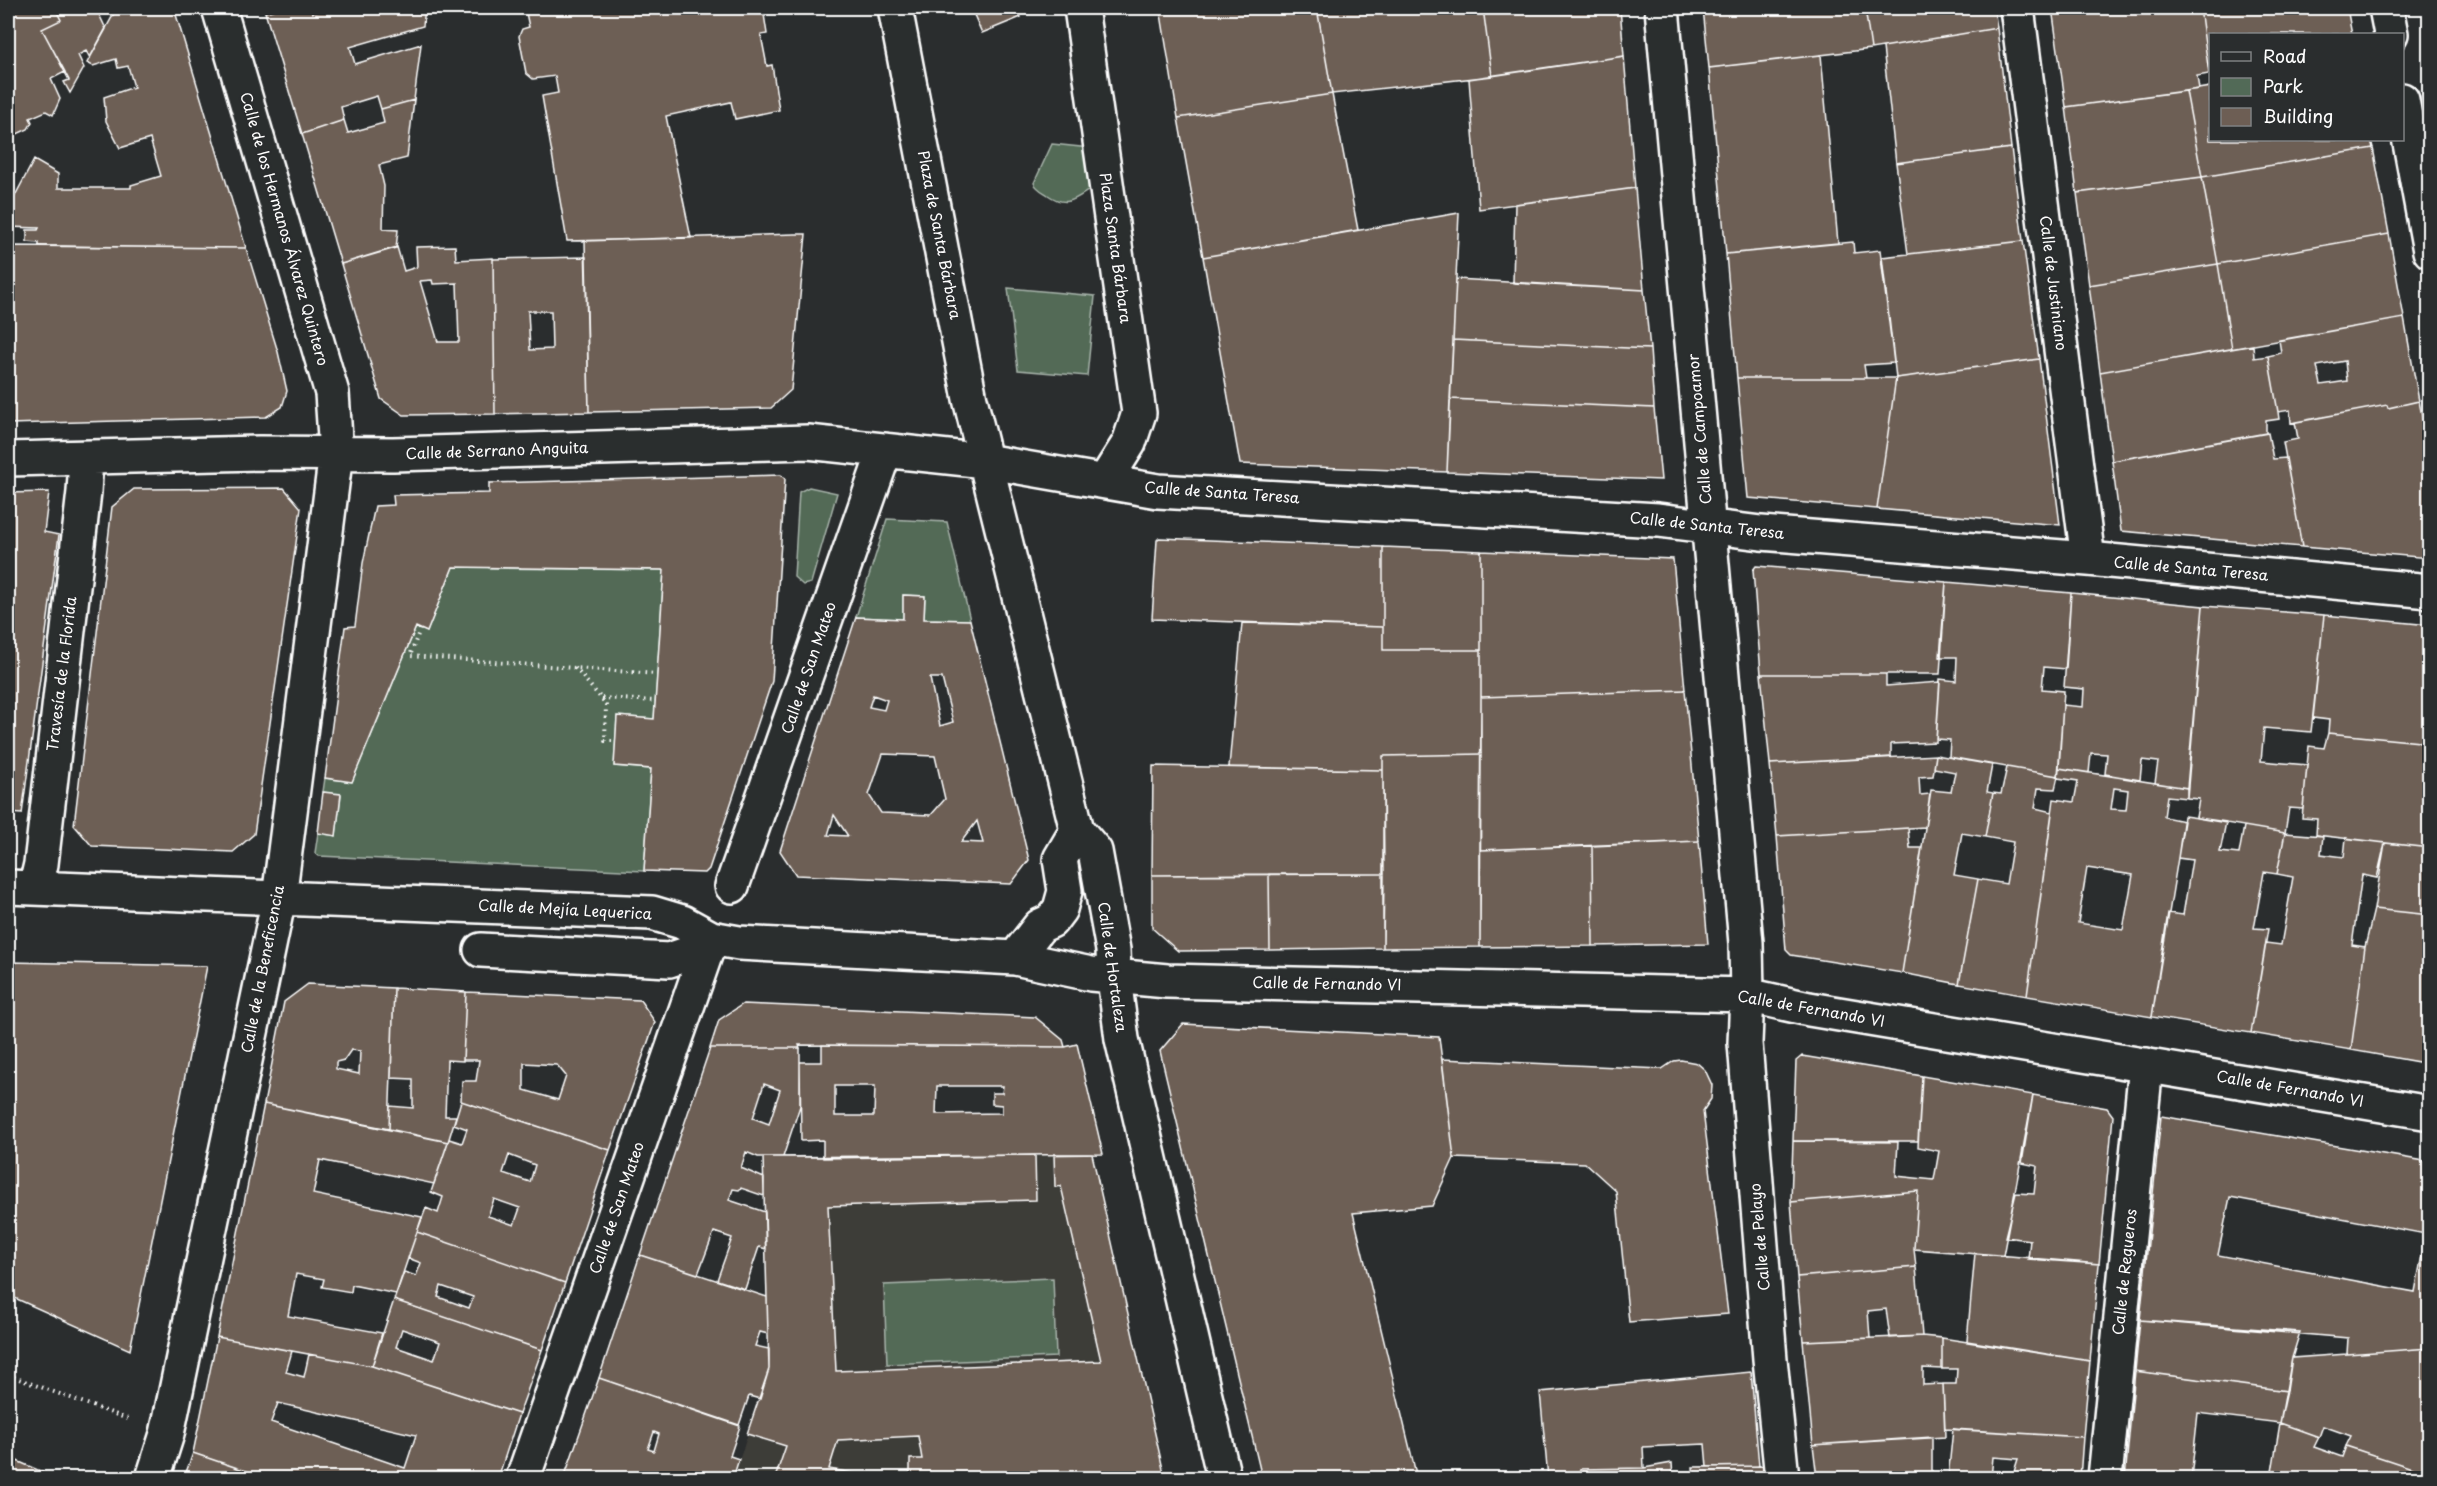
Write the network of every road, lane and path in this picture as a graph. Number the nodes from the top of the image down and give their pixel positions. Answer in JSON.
{"nodes":[{"id":1,"x":219,"y":8,"type":"edge"},
{"id":2,"x":895,"y":8,"type":"edge"},
{"id":3,"x":1081,"y":8,"type":"edge"},
{"id":4,"x":1662,"y":8,"type":"edge"},
{"id":5,"x":2017,"y":8,"type":"edge"},
{"id":6,"x":2386,"y":8,"type":"edge"},
{"id":7,"x":2391,"y":33,"type":"edge"},
{"id":8,"x":2404,"y":106,"type":"edge"},
{"id":9,"x":2430,"y":251,"type":"edge"},
{"id":10,"x":885,"y":450,"type":"junction"},
{"id":11,"x":336,"y":453,"type":"junction"},
{"id":12,"x":8,"y":459,"type":"edge"},
{"id":13,"x":86,"y":459,"type":"junction"},
{"id":14,"x":985,"y":462,"type":"junction"},
{"id":15,"x":1106,"y":481,"type":"junction"},
{"id":16,"x":1708,"y":525,"type":"junction"},
{"id":17,"x":2088,"y":559,"type":"junction"},
{"id":18,"x":2430,"y":591,"type":"edge"},
{"id":19,"x":420,"y":629,"type":"dead end"},
{"id":20,"x":575,"y":668,"type":"junction"},
{"id":21,"x":657,"y":674,"type":"dead end"},
{"id":22,"x":601,"y":698,"type":"junction"},
{"id":23,"x":656,"y":701,"type":"dead end"},
{"id":24,"x":615,"y":741,"type":"dead end"},
{"id":25,"x":1077,"y":830,"type":"junction"},
{"id":26,"x":732,"y":886,"type":"dead end"},
{"id":27,"x":19,"y":888,"type":"edge"},
{"id":28,"x":279,"y":898,"type":"junction"},
{"id":29,"x":711,"y":938,"type":"junction"},
{"id":30,"x":481,"y":950,"type":"dead end"},
{"id":31,"x":1015,"y":958,"type":"junction"},
{"id":32,"x":1114,"y":978,"type":"junction"},
{"id":33,"x":1747,"y":995,"type":"junction"},
{"id":34,"x":2146,"y":1065,"type":"junction"},
{"id":35,"x":2430,"y":1113,"type":"edge"},
{"id":36,"x":8,"y":1375,"type":"edge"},
{"id":37,"x":167,"y":1434,"type":"junction"},
{"id":38,"x":153,"y":1479,"type":"edge"},
{"id":39,"x":523,"y":1479,"type":"edge"},
{"id":40,"x":1224,"y":1479,"type":"edge"},
{"id":41,"x":1782,"y":1479,"type":"edge"},
{"id":42,"x":2105,"y":1479,"type":"edge"}],
"edges":[{"from":1,"to":11,"type":"street","name":"Calle de los Hermanos Álvarez Quintero"},
{"from":2,"to":14,"type":"street","name":"Plaza de Santa Bárbara"},
{"from":3,"to":15,"type":"street","name":"Plaza Santa Bárbara"},
{"from":4,"to":16,"type":"street","name":"Calle de Campoamor"},
{"from":5,"to":17,"type":"street","name":"Calle de Justiniano"},
{"from":6,"to":7,"type":"street"},
{"from":8,"to":9,"type":"street"},
{"from":10,"to":11,"type":"street","name":"Calle de Serrano Anguita"},
{"from":10,"to":14,"type":"street","name":"Calle de Serrano Anguita"},
{"from":10,"to":26,"type":"street","name":"Calle de San Mateo"},
{"from":11,"to":13,"type":"street","name":"Calle de Serrano Anguita"},
{"from":11,"to":28,"type":"street","name":"Calle de la Beneficencia"},
{"from":12,"to":13,"type":"street","name":"Calle de Serrano Anguita"},
{"from":13,"to":27,"type":"street","name":"Travesía de la Florida"},
{"from":14,"to":15,"type":"street","name":"Calle de Santa Teresa"},
{"from":14,"to":25,"type":"street","name":"Calle de Hortaleza"},
{"from":15,"to":16,"type":"street","name":"Calle de Santa Teresa"},
{"from":16,"to":17,"type":"street","name":"Calle de Santa Teresa"},
{"from":16,"to":33,"type":"street","name":"Calle de Campoamor"},
{"from":17,"to":18,"type":"street","name":"Calle de Santa Teresa"},
{"from":19,"to":20,"type":"path"},
{"from":20,"to":21,"type":"path"},
{"from":20,"to":22,"type":"path"},
{"from":22,"to":23,"type":"path"},
{"from":22,"to":24,"type":"path"},
{"from":25,"to":31,"type":"street"},
{"from":25,"to":32,"type":"street","name":"Calle de Hortaleza"},
{"from":27,"to":28,"type":"street","name":"Calle de Mejía Lequerica"},
{"from":28,"to":29,"type":"street","name":"Calle de Mejía Lequerica"},
{"from":28,"to":37,"type":"street","name":"Calle de la Beneficencia"},
{"from":29,"to":30,"type":"street"},
{"from":29,"to":31,"type":"street","name":"Calle de Mejía Lequerica"},
{"from":29,"to":39,"type":"street","name":"Calle de San Mateo"},
{"from":31,"to":32,"type":"street","name":"Calle de Mejía Lequerica"},
{"from":32,"to":33,"type":"street","name":"Calle de Fernando VI"},
{"from":32,"to":40,"type":"street","name":"Calle de Hortaleza"},
{"from":33,"to":34,"type":"street","name":"Calle de Fernando VI"},
{"from":33,"to":41,"type":"street","name":"Calle de Pelayo"},
{"from":34,"to":35,"type":"street","name":"Calle de Fernando VI"},
{"from":34,"to":42,"type":"street","name":"Calle de Regueros"},
{"from":36,"to":37,"type":"path"},
{"from":37,"to":38,"type":"street","name":"Calle de la Beneficencia"}]}
